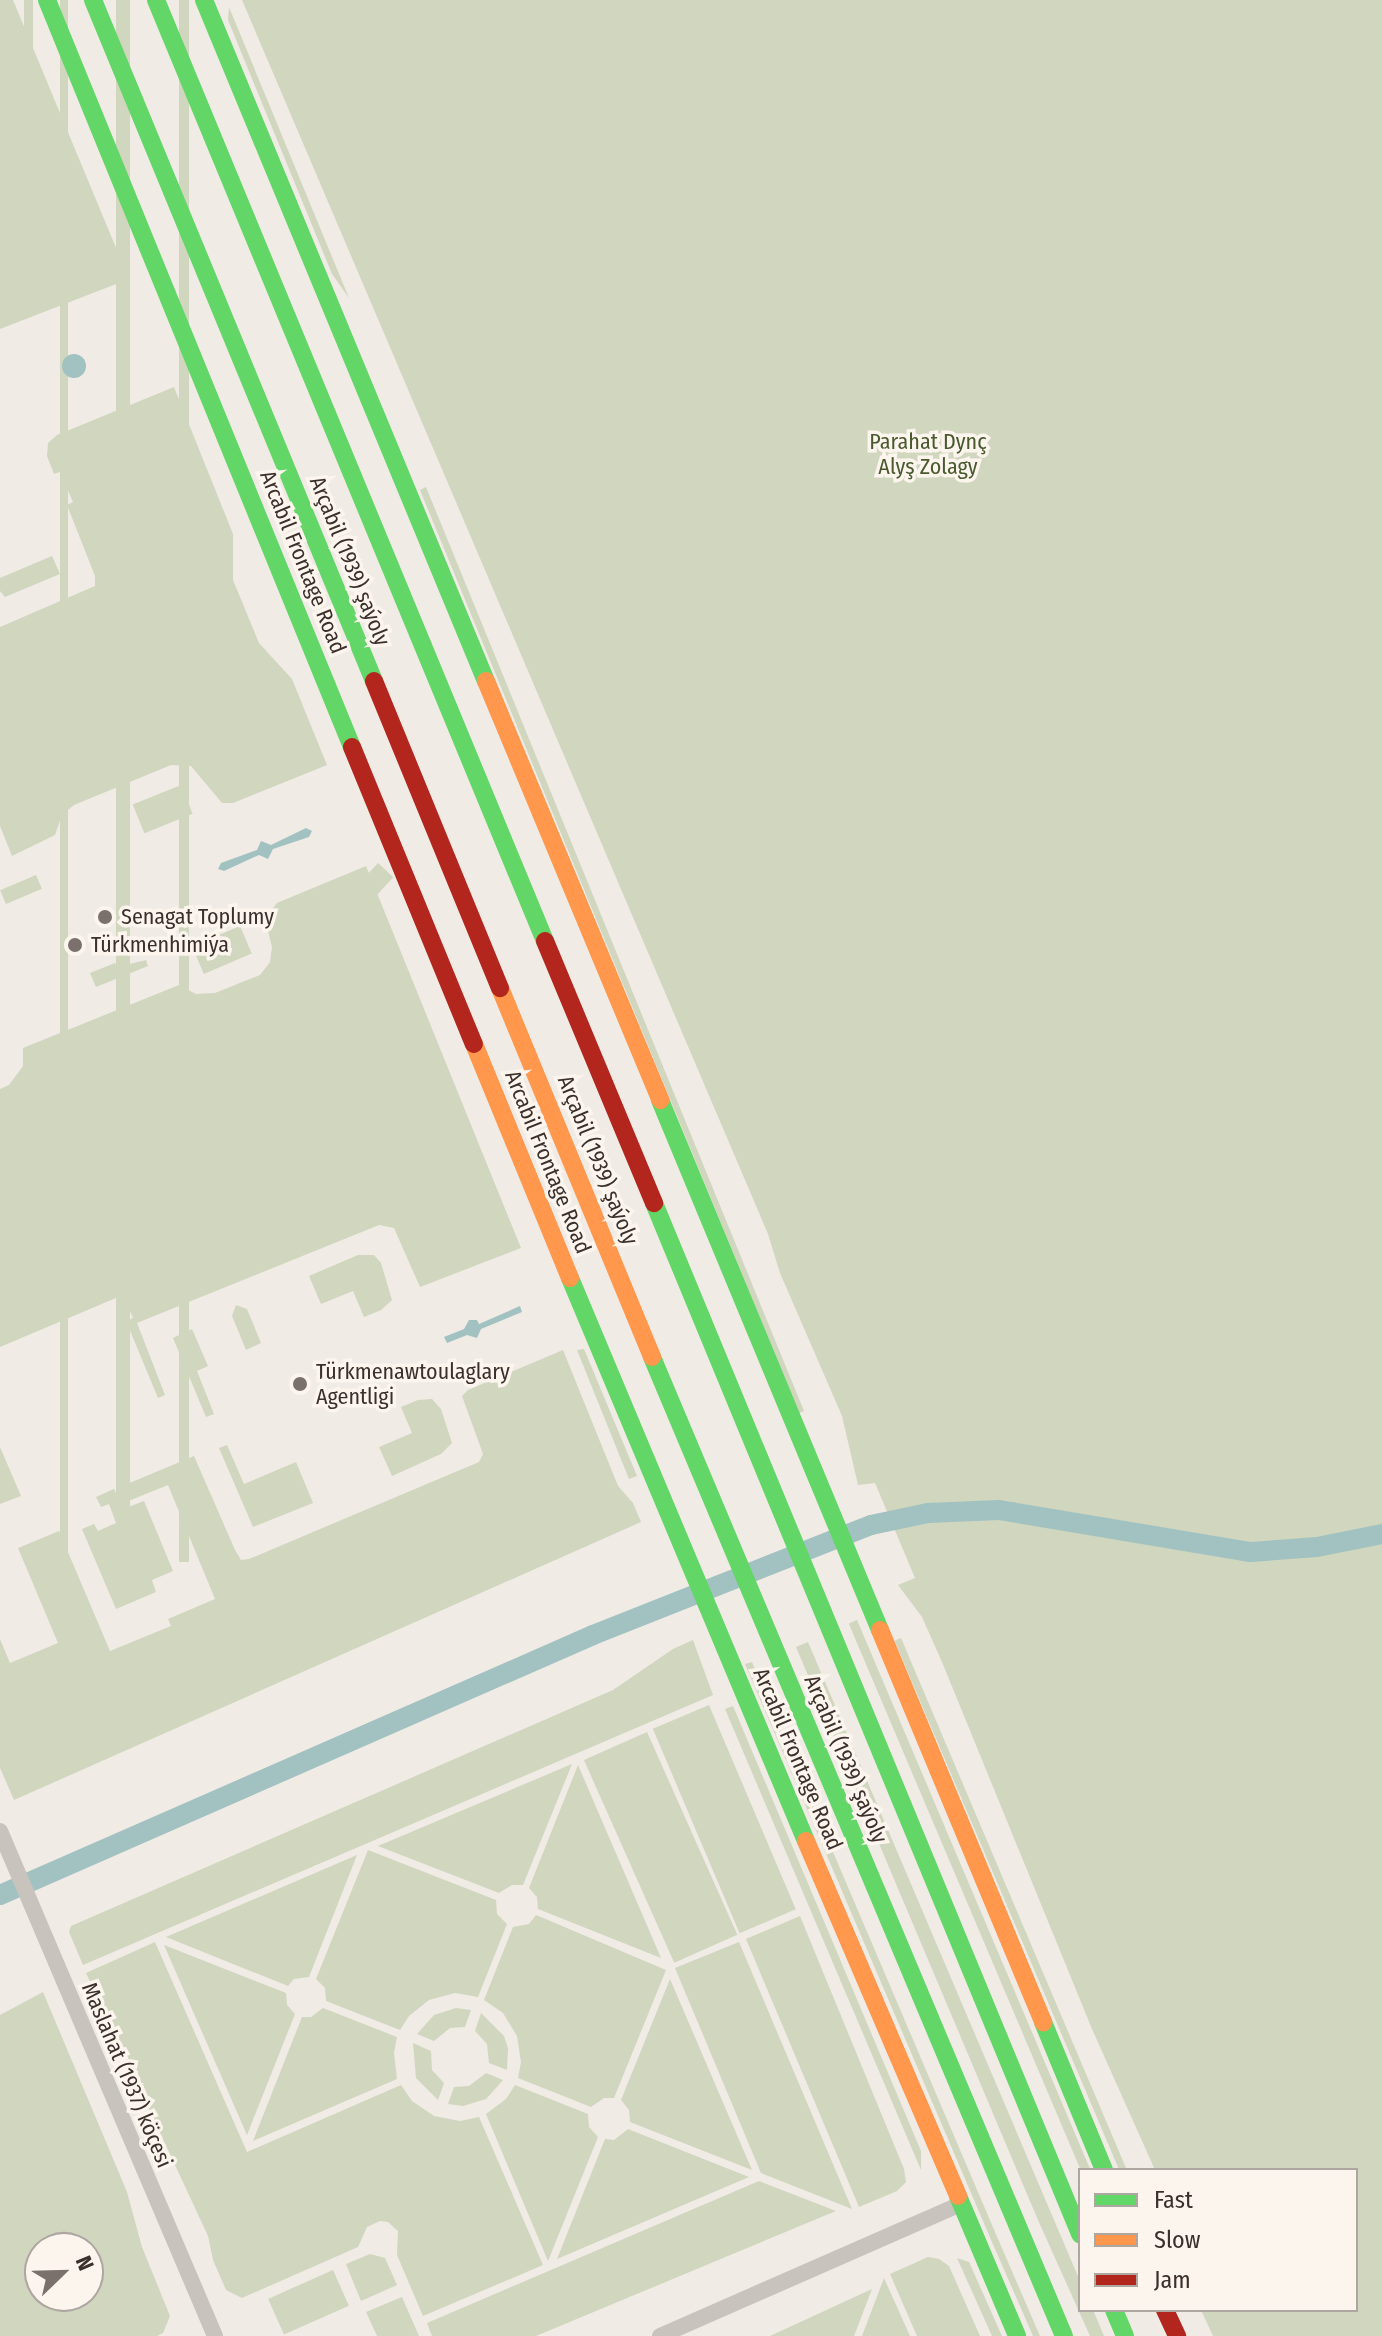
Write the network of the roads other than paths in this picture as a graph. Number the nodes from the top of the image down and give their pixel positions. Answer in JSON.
{"nodes":[{"id":1,"x":47,"y":0,"type":"edge"},
{"id":2,"x":93,"y":0,"type":"edge"},
{"id":3,"x":156,"y":0,"type":"edge"},
{"id":4,"x":204,"y":0,"type":"edge"},
{"id":5,"x":2,"y":1836,"type":"edge"},
{"id":6,"x":1103,"y":2168,"type":"edge"},
{"id":7,"x":959,"y":2205,"type":"junction"},
{"id":8,"x":1078,"y":2229,"type":"edge"},
{"id":9,"x":1115,"y":2312,"type":"edge"},
{"id":10,"x":1166,"y":2312,"type":"edge"},
{"id":11,"x":215,"y":2336,"type":"edge"},
{"id":12,"x":660,"y":2336,"type":"edge"},
{"id":13,"x":1017,"y":2336,"type":"edge"},
{"id":14,"x":1064,"y":2336,"type":"edge"},
{"id":15,"x":1125,"y":2336,"type":"edge"},
{"id":16,"x":1177,"y":2336,"type":"edge"}],
"edges":[{"from":1,"to":7,"type":"main road","name":"Arcabil Frontage Road"},
{"from":2,"to":14,"type":"main road","name":"Arçabil (1939) şaýoly"},
{"from":3,"to":8,"type":"main road","name":"Arçabil (1939) şaýoly"},
{"from":4,"to":6,"type":"main road"},
{"from":5,"to":11,"type":"street","name":"Maslahat (1937) köçesi"},
{"from":7,"to":12,"type":"street"},
{"from":7,"to":13,"type":"main road","name":"Arcabil Frontage Road"},
{"from":9,"to":15,"type":"main road"},
{"from":10,"to":16,"type":"main road"}]}
